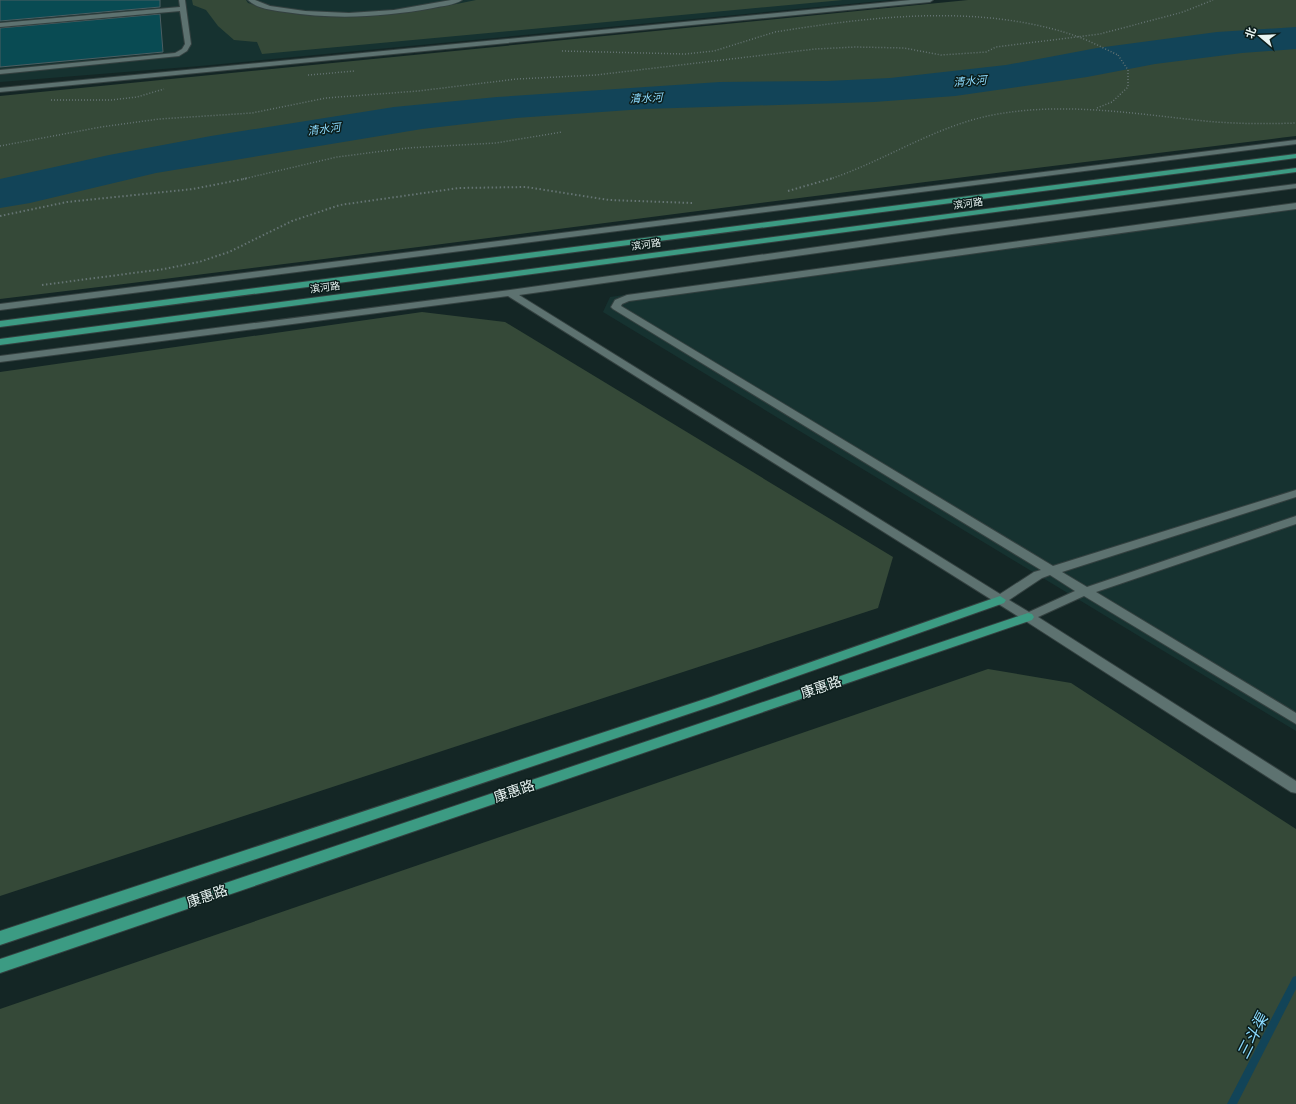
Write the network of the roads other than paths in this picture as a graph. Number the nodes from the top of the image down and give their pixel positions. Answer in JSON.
{"nodes":[{"id":1,"x":182,"y":0,"type":"edge"},
{"id":2,"x":251,"y":0,"type":"edge"},
{"id":3,"x":459,"y":0,"type":"edge"},
{"id":4,"x":929,"y":0,"type":"edge"},
{"id":5,"x":183,"y":9,"type":"junction"},
{"id":6,"x":0,"y":25,"type":"edge"},
{"id":7,"x":0,"y":72,"type":"edge"},
{"id":8,"x":0,"y":90,"type":"edge"},
{"id":9,"x":1296,"y":142,"type":"edge"},
{"id":10,"x":1296,"y":156,"type":"edge"},
{"id":11,"x":1296,"y":170,"type":"edge"},
{"id":12,"x":1296,"y":186,"type":"edge"},
{"id":13,"x":1296,"y":206,"type":"edge"},
{"id":14,"x":510,"y":293,"type":"junction"},
{"id":15,"x":0,"y":307,"type":"edge"},
{"id":16,"x":0,"y":324,"type":"edge"},
{"id":17,"x":0,"y":342,"type":"edge"},
{"id":18,"x":0,"y":359,"type":"edge"},
{"id":19,"x":1296,"y":493,"type":"edge"},
{"id":20,"x":1296,"y":520,"type":"edge"},
{"id":21,"x":1052,"y":571,"type":"junction"},
{"id":22,"x":1087,"y":592,"type":"junction"},
{"id":23,"x":1000,"y":600,"type":"junction"},
{"id":24,"x":1028,"y":617,"type":"junction"},
{"id":25,"x":1296,"y":719,"type":"edge"},
{"id":26,"x":1296,"y":788,"type":"edge"},
{"id":27,"x":0,"y":938,"type":"edge"},
{"id":28,"x":0,"y":966,"type":"edge"}],
"edges":[{"from":1,"to":5,"type":"street"},
{"from":2,"to":3,"type":"street"},
{"from":4,"to":8,"type":"street"},
{"from":5,"to":6,"type":"street"},
{"from":5,"to":7,"type":"street"},
{"from":9,"to":15,"type":"street"},
{"from":10,"to":16,"type":"main road","name":"滨河路"},
{"from":11,"to":17,"type":"main road","name":"滨河路"},
{"from":12,"to":14,"type":"street"},
{"from":13,"to":21,"type":"street"},
{"from":14,"to":18,"type":"street"},
{"from":14,"to":23,"type":"street"},
{"from":19,"to":21,"type":"street"},
{"from":20,"to":22,"type":"street"},
{"from":21,"to":22,"type":"street"},
{"from":21,"to":23,"type":"street"},
{"from":22,"to":24,"type":"street"},
{"from":22,"to":25,"type":"street"},
{"from":23,"to":24,"type":"street"},
{"from":23,"to":27,"type":"main road","name":"康惠路"},
{"from":24,"to":26,"type":"street"},
{"from":24,"to":28,"type":"main road","name":"康惠路"}]}
